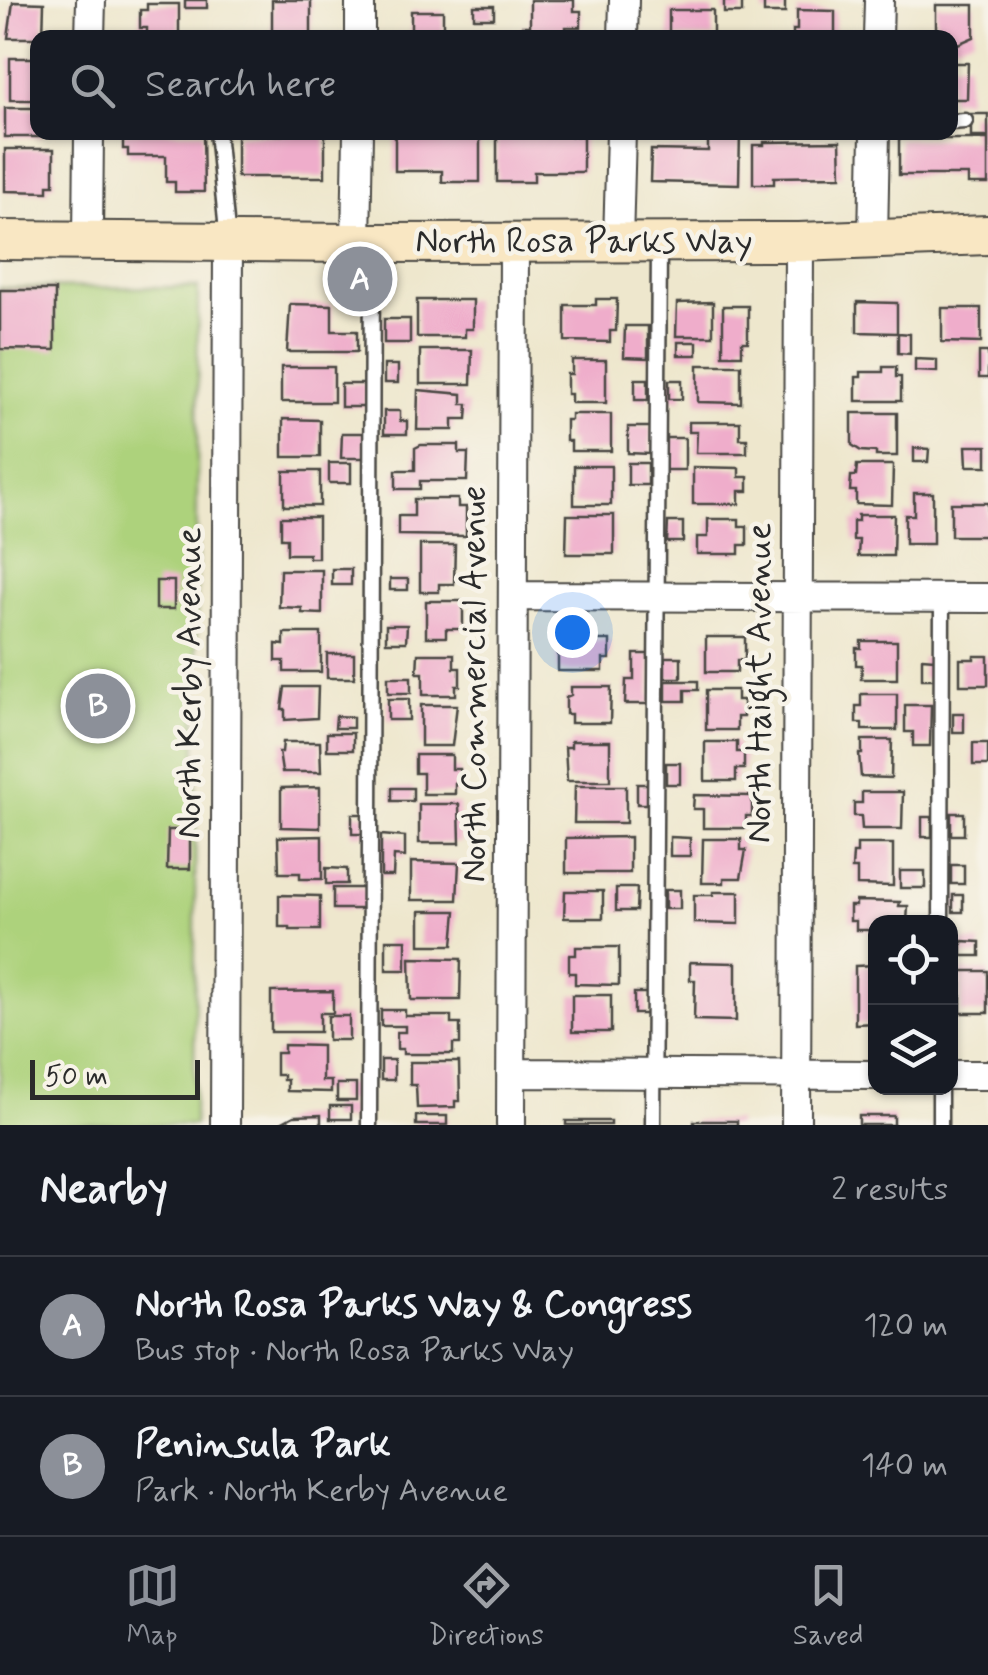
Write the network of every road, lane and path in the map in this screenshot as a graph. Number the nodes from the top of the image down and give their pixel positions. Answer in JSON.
{"nodes":[{"id":1,"x":91,"y":0,"type":"edge"},
{"id":2,"x":360,"y":0,"type":"edge"},
{"id":3,"x":624,"y":0,"type":"edge"},
{"id":4,"x":879,"y":0,"type":"edge"},
{"id":5,"x":90,"y":30,"type":"edge"},
{"id":6,"x":360,"y":30,"type":"edge"},
{"id":7,"x":623,"y":30,"type":"edge"},
{"id":8,"x":878,"y":30,"type":"edge"},
{"id":9,"x":90,"y":140,"type":"edge"},
{"id":10,"x":219,"y":140,"type":"edge"},
{"id":11,"x":358,"y":140,"type":"edge"},
{"id":12,"x":621,"y":140,"type":"edge"},
{"id":13,"x":875,"y":140,"type":"edge"},
{"id":14,"x":988,"y":235,"type":"edge"},
{"id":15,"x":0,"y":240,"type":"edge"},
{"id":16,"x":872,"y":240,"type":"junction"},
{"id":17,"x":88,"y":241,"type":"junction"},
{"id":18,"x":228,"y":242,"type":"junction"},
{"id":19,"x":514,"y":242,"type":"junction"},
{"id":20,"x":618,"y":242,"type":"junction"},
{"id":21,"x":659,"y":242,"type":"junction"},
{"id":22,"x":799,"y":242,"type":"junction"},
{"id":23,"x":364,"y":244,"type":"junction"},
{"id":24,"x":513,"y":596,"type":"junction"},
{"id":25,"x":656,"y":597,"type":"junction"},
{"id":26,"x":798,"y":597,"type":"junction"},
{"id":27,"x":942,"y":598,"type":"junction"},
{"id":28,"x":988,"y":598,"type":"edge"},
{"id":29,"x":941,"y":915,"type":"edge"},
{"id":30,"x":511,"y":1073,"type":"junction"},
{"id":31,"x":653,"y":1074,"type":"junction"},
{"id":32,"x":796,"y":1074,"type":"junction"},
{"id":33,"x":868,"y":1075,"type":"edge"},
{"id":34,"x":958,"y":1075,"type":"edge"},
{"id":35,"x":988,"y":1075,"type":"edge"},
{"id":36,"x":940,"y":1095,"type":"edge"},
{"id":37,"x":225,"y":1125,"type":"edge"},
{"id":38,"x":368,"y":1125,"type":"edge"},
{"id":39,"x":510,"y":1125,"type":"edge"},
{"id":40,"x":653,"y":1125,"type":"edge"},
{"id":41,"x":796,"y":1125,"type":"edge"},
{"id":42,"x":940,"y":1125,"type":"edge"}],
"edges":[{"from":1,"to":5,"type":"street"},
{"from":2,"to":6,"type":"street"},
{"from":3,"to":7,"type":"street"},
{"from":4,"to":8,"type":"street"},
{"from":9,"to":17,"type":"street"},
{"from":10,"to":18,"type":"lane"},
{"from":11,"to":23,"type":"street"},
{"from":12,"to":20,"type":"street"},
{"from":13,"to":16,"type":"street"},
{"from":14,"to":16,"type":"street","name":"North Rosa Parks Way"},
{"from":15,"to":17,"type":"street","name":"North Rosa Parks Way"},
{"from":16,"to":22,"type":"street","name":"North Rosa Parks Way"},
{"from":17,"to":18,"type":"street","name":"North Rosa Parks Way"},
{"from":18,"to":23,"type":"street","name":"North Rosa Parks Way"},
{"from":18,"to":37,"type":"street","name":"North Kerby Avenue"},
{"from":19,"to":20,"type":"street","name":"North Rosa Parks Way"},
{"from":19,"to":23,"type":"street","name":"North Rosa Parks Way"},
{"from":19,"to":24,"type":"street","name":"North Commercial Avenue"},
{"from":20,"to":21,"type":"street","name":"North Rosa Parks Way"},
{"from":21,"to":22,"type":"street","name":"North Rosa Parks Way"},
{"from":21,"to":25,"type":"lane"},
{"from":22,"to":26,"type":"street","name":"North Haight Avenue"},
{"from":23,"to":38,"type":"lane"},
{"from":24,"to":25,"type":"street"},
{"from":24,"to":30,"type":"street","name":"North Commercial Avenue"},
{"from":25,"to":26,"type":"street"},
{"from":25,"to":31,"type":"lane"},
{"from":26,"to":27,"type":"street"},
{"from":26,"to":32,"type":"street","name":"North Haight Avenue"},
{"from":27,"to":28,"type":"street"},
{"from":27,"to":29,"type":"lane"},
{"from":30,"to":31,"type":"street"},
{"from":30,"to":39,"type":"street","name":"North Commercial Avenue"},
{"from":31,"to":32,"type":"street"},
{"from":31,"to":40,"type":"lane"},
{"from":32,"to":33,"type":"street"},
{"from":32,"to":41,"type":"street","name":"North Haight Avenue"},
{"from":34,"to":35,"type":"street"},
{"from":36,"to":42,"type":"lane"}]}
